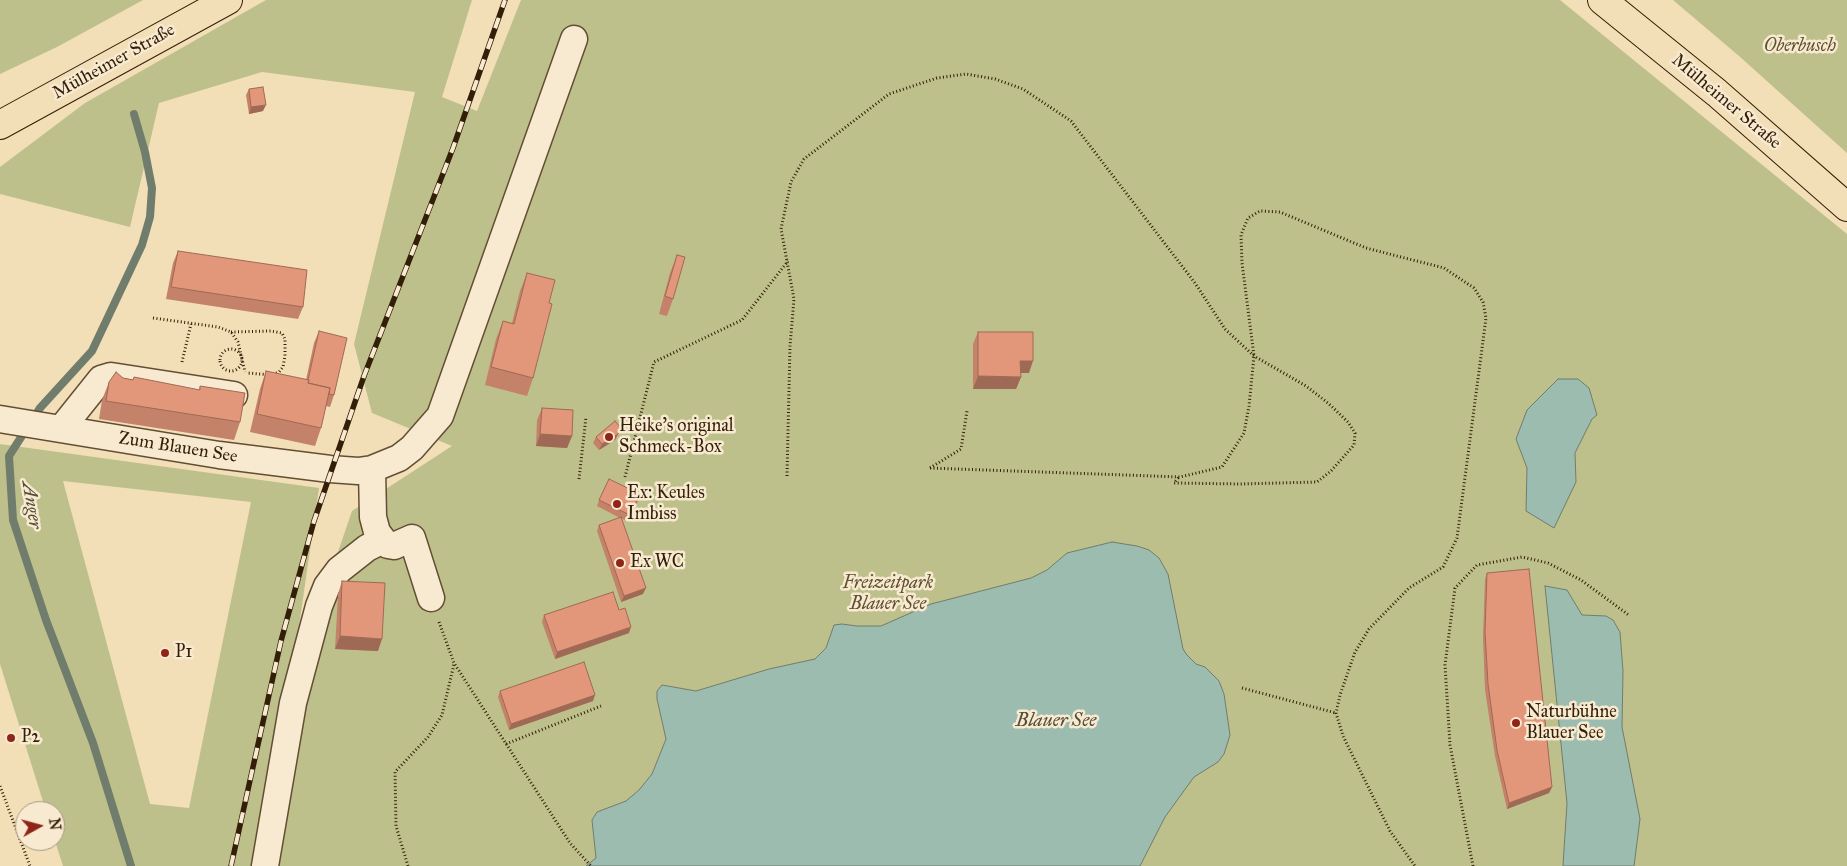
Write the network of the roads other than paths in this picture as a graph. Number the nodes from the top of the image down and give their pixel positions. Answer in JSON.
{"nodes":[{"id":1,"x":228,"y":0,"type":"edge"},
{"id":2,"x":1602,"y":0,"type":"edge"},
{"id":3,"x":574,"y":39,"type":"dead end"},
{"id":4,"x":0,"y":124,"type":"edge"},
{"id":5,"x":1847,"y":207,"type":"edge"},
{"id":6,"x":244,"y":385,"type":"road end"},
{"id":7,"x":6,"y":421,"type":"edge"},
{"id":8,"x":54,"y":429,"type":"junction"},
{"id":9,"x":365,"y":470,"type":"junction"},
{"id":10,"x":383,"y":540,"type":"junction"},
{"id":11,"x":434,"y":607,"type":"road end"},
{"id":12,"x":265,"y":866,"type":"edge"}],
"edges":[{"from":1,"to":4,"type":"main road","name":"Mülheimer Straße"},
{"from":2,"to":5,"type":"main road","name":"Mülheimer Straße"},
{"from":3,"to":9,"type":"street"},
{"from":6,"to":8,"type":"street"},
{"from":7,"to":8,"type":"street","name":"Zum Blauen See"},
{"from":8,"to":9,"type":"street","name":"Zum Blauen See"},
{"from":9,"to":10,"type":"street"},
{"from":10,"to":11,"type":"street"},
{"from":10,"to":12,"type":"street"}]}
